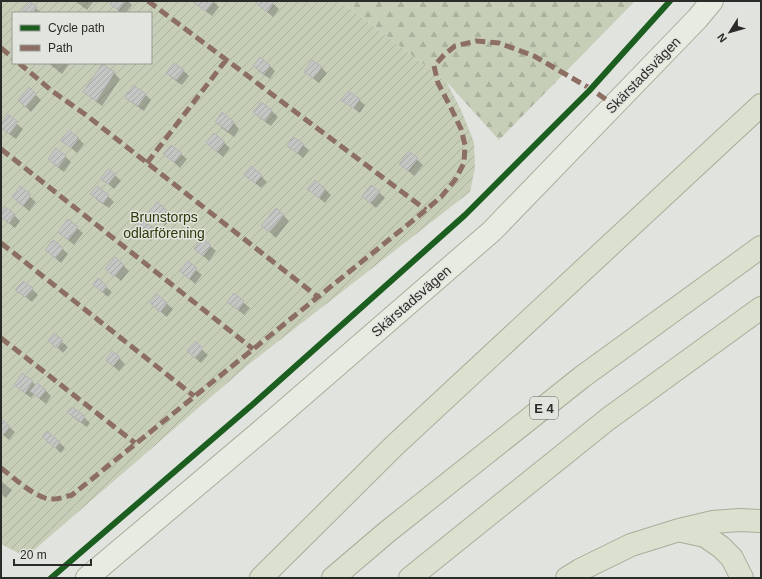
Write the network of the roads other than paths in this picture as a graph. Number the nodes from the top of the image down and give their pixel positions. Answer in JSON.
{"nodes":[{"id":1,"x":712,"y":1,"type":"edge"},
{"id":2,"x":761,"y":105,"type":"edge"},
{"id":3,"x":761,"y":247,"type":"edge"},
{"id":4,"x":761,"y":308,"type":"edge"},
{"id":5,"x":761,"y":521,"type":"edge"},
{"id":6,"x":679,"y":530,"type":"junction"},
{"id":7,"x":87,"y":578,"type":"edge"},
{"id":8,"x":261,"y":578,"type":"edge"},
{"id":9,"x":333,"y":578,"type":"edge"},
{"id":10,"x":410,"y":578,"type":"edge"},
{"id":11,"x":567,"y":578,"type":"edge"},
{"id":12,"x":742,"y":578,"type":"edge"}],
"edges":[{"from":1,"to":7,"type":"main road","name":"Skärstadsvägen"},
{"from":2,"to":8,"type":"highway"},
{"from":3,"to":9,"type":"highway","number":"E 4"},
{"from":4,"to":10,"type":"highway"},
{"from":5,"to":6,"type":"highway"},
{"from":6,"to":11,"type":"highway"},
{"from":6,"to":12,"type":"highway"}]}
